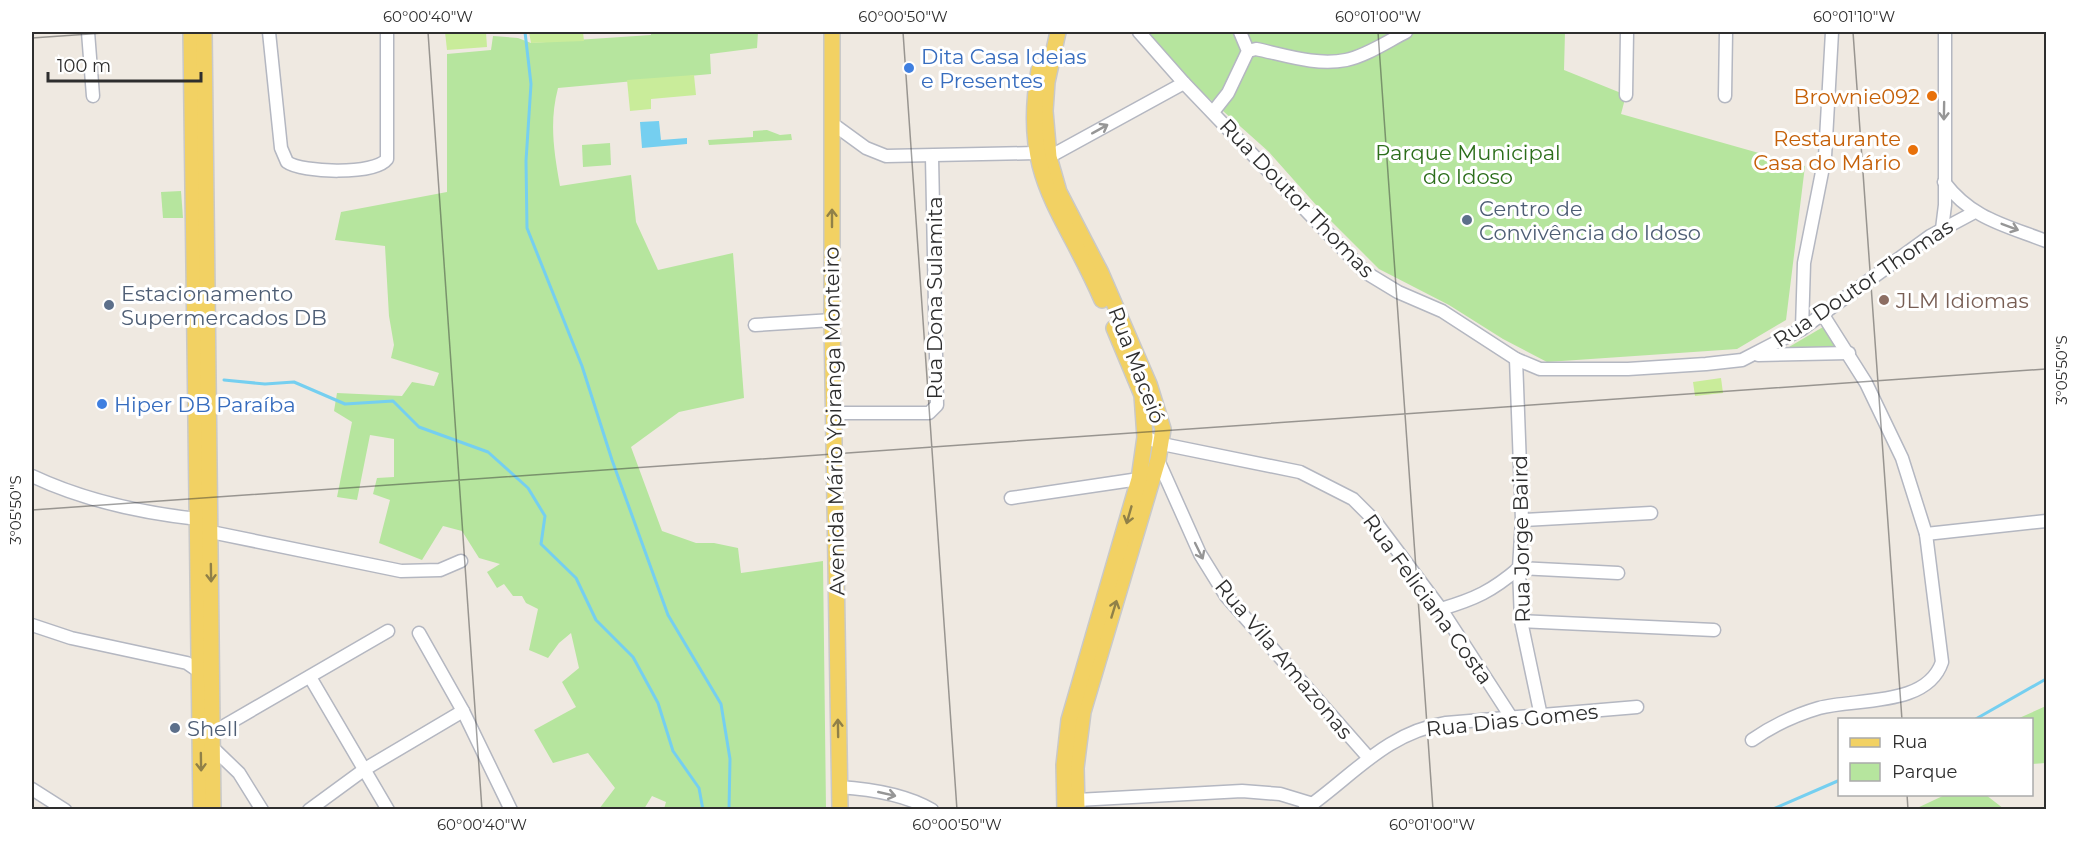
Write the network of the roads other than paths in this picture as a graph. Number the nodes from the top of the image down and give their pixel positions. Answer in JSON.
{"nodes":[{"id":1,"x":88,"y":32,"type":"edge"},
{"id":2,"x":191,"y":32,"type":"edge"},
{"id":3,"x":204,"y":32,"type":"edge"},
{"id":4,"x":269,"y":32,"type":"edge"},
{"id":5,"x":831,"y":32,"type":"edge"},
{"id":6,"x":1048,"y":32,"type":"edge"},
{"id":7,"x":1058,"y":32,"type":"edge"},
{"id":8,"x":1139,"y":32,"type":"edge"},
{"id":9,"x":1240,"y":32,"type":"edge"},
{"id":10,"x":1406,"y":32,"type":"edge"},
{"id":11,"x":1627,"y":32,"type":"edge"},
{"id":12,"x":1726,"y":32,"type":"edge"},
{"id":13,"x":1832,"y":32,"type":"edge"},
{"id":14,"x":1945,"y":32,"type":"edge"},
{"id":15,"x":390,"y":34,"type":"edge"},
{"id":16,"x":1248,"y":51,"type":"junction"},
{"id":17,"x":1184,"y":83,"type":"junction"},
{"id":18,"x":1626,"y":95,"type":"dead end"},
{"id":19,"x":93,"y":96,"type":"dead end"},
{"id":20,"x":1725,"y":96,"type":"dead end"},
{"id":21,"x":1214,"y":112,"type":"junction"},
{"id":22,"x":833,"y":124,"type":"junction"},
{"id":23,"x":1042,"y":155,"type":"junction"},
{"id":24,"x":932,"y":157,"type":"junction"},
{"id":25,"x":1944,"y":182,"type":"junction"},
{"id":26,"x":1973,"y":213,"type":"junction"},
{"id":27,"x":1942,"y":229,"type":"junction"},
{"id":28,"x":2046,"y":241,"type":"edge"},
{"id":29,"x":1823,"y":315,"type":"junction"},
{"id":30,"x":832,"y":320,"type":"junction"},
{"id":31,"x":755,"y":325,"type":"dead end"},
{"id":32,"x":1802,"y":329,"type":"junction"},
{"id":33,"x":1849,"y":353,"type":"junction"},
{"id":34,"x":1754,"y":355,"type":"junction"},
{"id":35,"x":1516,"y":359,"type":"junction"},
{"id":36,"x":834,"y":413,"type":"junction"},
{"id":37,"x":1146,"y":437,"type":"junction"},
{"id":38,"x":1162,"y":444,"type":"junction"},
{"id":39,"x":1158,"y":460,"type":"junction"},
{"id":40,"x":32,"y":476,"type":"edge"},
{"id":41,"x":1139,"y":479,"type":"junction"},
{"id":42,"x":1011,"y":498,"type":"dead end"},
{"id":43,"x":1651,"y":513,"type":"dead end"},
{"id":44,"x":198,"y":519,"type":"junction"},
{"id":45,"x":1521,"y":520,"type":"junction"},
{"id":46,"x":2046,"y":521,"type":"edge"},
{"id":47,"x":211,"y":532,"type":"junction"},
{"id":48,"x":1926,"y":534,"type":"junction"},
{"id":49,"x":462,"y":561,"type":"dead end"},
{"id":50,"x":1519,"y":568,"type":"junction"},
{"id":51,"x":1618,"y":573,"type":"dead end"},
{"id":52,"x":1441,"y":609,"type":"junction"},
{"id":53,"x":1521,"y":621,"type":"junction"},
{"id":54,"x":32,"y":625,"type":"edge"},
{"id":55,"x":1714,"y":630,"type":"dead end"},
{"id":56,"x":388,"y":631,"type":"dead end"},
{"id":57,"x":419,"y":633,"type":"dead end"},
{"id":58,"x":199,"y":650,"type":"junction"},
{"id":59,"x":156,"y":657,"type":"junction"},
{"id":60,"x":200,"y":672,"type":"junction"},
{"id":61,"x":310,"y":677,"type":"junction"},
{"id":62,"x":1637,"y":707,"type":"dead end"},
{"id":63,"x":463,"y":711,"type":"junction"},
{"id":64,"x":1541,"y":716,"type":"junction"},
{"id":65,"x":1511,"y":717,"type":"junction"},
{"id":66,"x":1752,"y":740,"type":"dead end"},
{"id":67,"x":213,"y":741,"type":"junction"},
{"id":68,"x":1368,"y":757,"type":"junction"},
{"id":69,"x":365,"y":770,"type":"junction"},
{"id":70,"x":839,"y":787,"type":"junction"},
{"id":71,"x":32,"y":789,"type":"edge"},
{"id":72,"x":1073,"y":806,"type":"edge"},
{"id":73,"x":1309,"y":807,"type":"edge"},
{"id":74,"x":65,"y":810,"type":"edge"},
{"id":75,"x":201,"y":810,"type":"edge"},
{"id":76,"x":213,"y":810,"type":"edge"},
{"id":77,"x":262,"y":810,"type":"edge"},
{"id":78,"x":309,"y":810,"type":"edge"},
{"id":79,"x":388,"y":810,"type":"edge"},
{"id":80,"x":511,"y":810,"type":"edge"},
{"id":81,"x":840,"y":810,"type":"edge"},
{"id":82,"x":932,"y":810,"type":"edge"}],
"edges":[{"from":1,"to":19,"type":"street"},
{"from":2,"to":44,"type":"main road"},
{"from":3,"to":47,"type":"main road"},
{"from":4,"to":15,"type":"street"},
{"from":5,"to":22,"type":"main road","name":"Avenida Mário Ypiranga Monteiro"},
{"from":6,"to":23,"type":"main road","name":"Rua Maceió"},
{"from":7,"to":23,"type":"main road","name":"Rua Maceió"},
{"from":8,"to":17,"type":"street","name":"Rua Doutor Thomas"},
{"from":9,"to":16,"type":"street"},
{"from":10,"to":16,"type":"street"},
{"from":11,"to":18,"type":"street"},
{"from":12,"to":20,"type":"street"},
{"from":13,"to":32,"type":"street"},
{"from":14,"to":25,"type":"street","one_way":true},
{"from":16,"to":21,"type":"street","name":"Rua Doutor Thomas"},
{"from":17,"to":21,"type":"street","name":"Rua Doutor Thomas"},
{"from":23,"to":17,"type":"street","one_way":true},
{"from":21,"to":35,"type":"street","name":"Rua Doutor Thomas"},
{"from":22,"to":24,"type":"street"},
{"from":30,"to":22,"type":"main road","name":"Avenida Mário Ypiranga Monteiro","one_way":true},
{"from":23,"to":24,"type":"street"},
{"from":23,"to":37,"type":"main road","name":"Rua Maceió"},
{"from":23,"to":38,"type":"main road","name":"Rua Maceió"},
{"from":24,"to":36,"type":"street","name":"Rua Dona Sulamita"},
{"from":25,"to":26,"type":"street"},
{"from":25,"to":27,"type":"street"},
{"from":26,"to":27,"type":"street","name":"Rua Doutor Thomas"},
{"from":26,"to":28,"type":"street","one_way":true},
{"from":27,"to":29,"type":"street","name":"Rua Doutor Thomas"},
{"from":29,"to":32,"type":"street","name":"Rua Doutor Thomas"},
{"from":29,"to":33,"type":"street"},
{"from":30,"to":31,"type":"street"},
{"from":30,"to":36,"type":"main road","name":"Avenida Mário Ypiranga Monteiro"},
{"from":32,"to":34,"type":"street","name":"Rua Doutor Thomas"},
{"from":33,"to":34,"type":"street","name":"Rua Doutor Thomas"},
{"from":33,"to":48,"type":"street"},
{"from":34,"to":35,"type":"street","name":"Rua Doutor Thomas"},
{"from":35,"to":45,"type":"street","name":"Rua Jorge Baird"},
{"from":70,"to":36,"type":"main road","name":"Avenida Mário Ypiranga Monteiro","one_way":true},
{"from":37,"to":38,"type":"street","name":"Rua Feliciana Costa"},
{"from":37,"to":41,"type":"main road","name":"Rua Maceió"},
{"from":38,"to":39,"type":"main road","name":"Rua Maceió"},
{"from":38,"to":52,"type":"street","name":"Rua Feliciana Costa"},
{"from":39,"to":68,"type":"street","name":"Rua Vila Amazonas","one_way":true},
{"from":72,"to":39,"type":"main road","name":"Rua Maceió","one_way":true},
{"from":40,"to":44,"type":"street"},
{"from":41,"to":42,"type":"street"},
{"from":41,"to":72,"type":"main road","name":"Rua Maceió","one_way":true},
{"from":43,"to":45,"type":"street"},
{"from":44,"to":58,"type":"main road"},
{"from":45,"to":50,"type":"street","name":"Rua Jorge Baird"},
{"from":46,"to":48,"type":"street"},
{"from":47,"to":49,"type":"street"},
{"from":47,"to":67,"type":"main road","one_way":true},
{"from":48,"to":66,"type":"street"},
{"from":50,"to":51,"type":"street"},
{"from":50,"to":52,"type":"street"},
{"from":50,"to":53,"type":"street","name":"Rua Jorge Baird"},
{"from":52,"to":65,"type":"street","name":"Rua Feliciana Costa"},
{"from":53,"to":55,"type":"street"},
{"from":53,"to":64,"type":"street","name":"Rua Jorge Baird"},
{"from":54,"to":59,"type":"street"},
{"from":56,"to":61,"type":"street"},
{"from":57,"to":63,"type":"street"},
{"from":58,"to":59,"type":"street"},
{"from":58,"to":60,"type":"main road"},
{"from":59,"to":60,"type":"street"},
{"from":60,"to":75,"type":"main road","one_way":true},
{"from":61,"to":67,"type":"street"},
{"from":61,"to":69,"type":"street"},
{"from":62,"to":64,"type":"street","name":"Rua Dias Gomes"},
{"from":63,"to":69,"type":"street"},
{"from":63,"to":80,"type":"street"},
{"from":64,"to":65,"type":"street","name":"Rua Dias Gomes"},
{"from":65,"to":68,"type":"street","name":"Rua Dias Gomes"},
{"from":67,"to":76,"type":"main road"},
{"from":67,"to":77,"type":"street"},
{"from":68,"to":73,"type":"street","name":"Rua Dias Gomes"},
{"from":69,"to":78,"type":"street"},
{"from":69,"to":79,"type":"street"},
{"from":70,"to":81,"type":"main road","name":"Avenida Mário Ypiranga Monteiro"},
{"from":70,"to":82,"type":"street","one_way":true},
{"from":71,"to":74,"type":"street"},
{"from":72,"to":73,"type":"street"}]}
